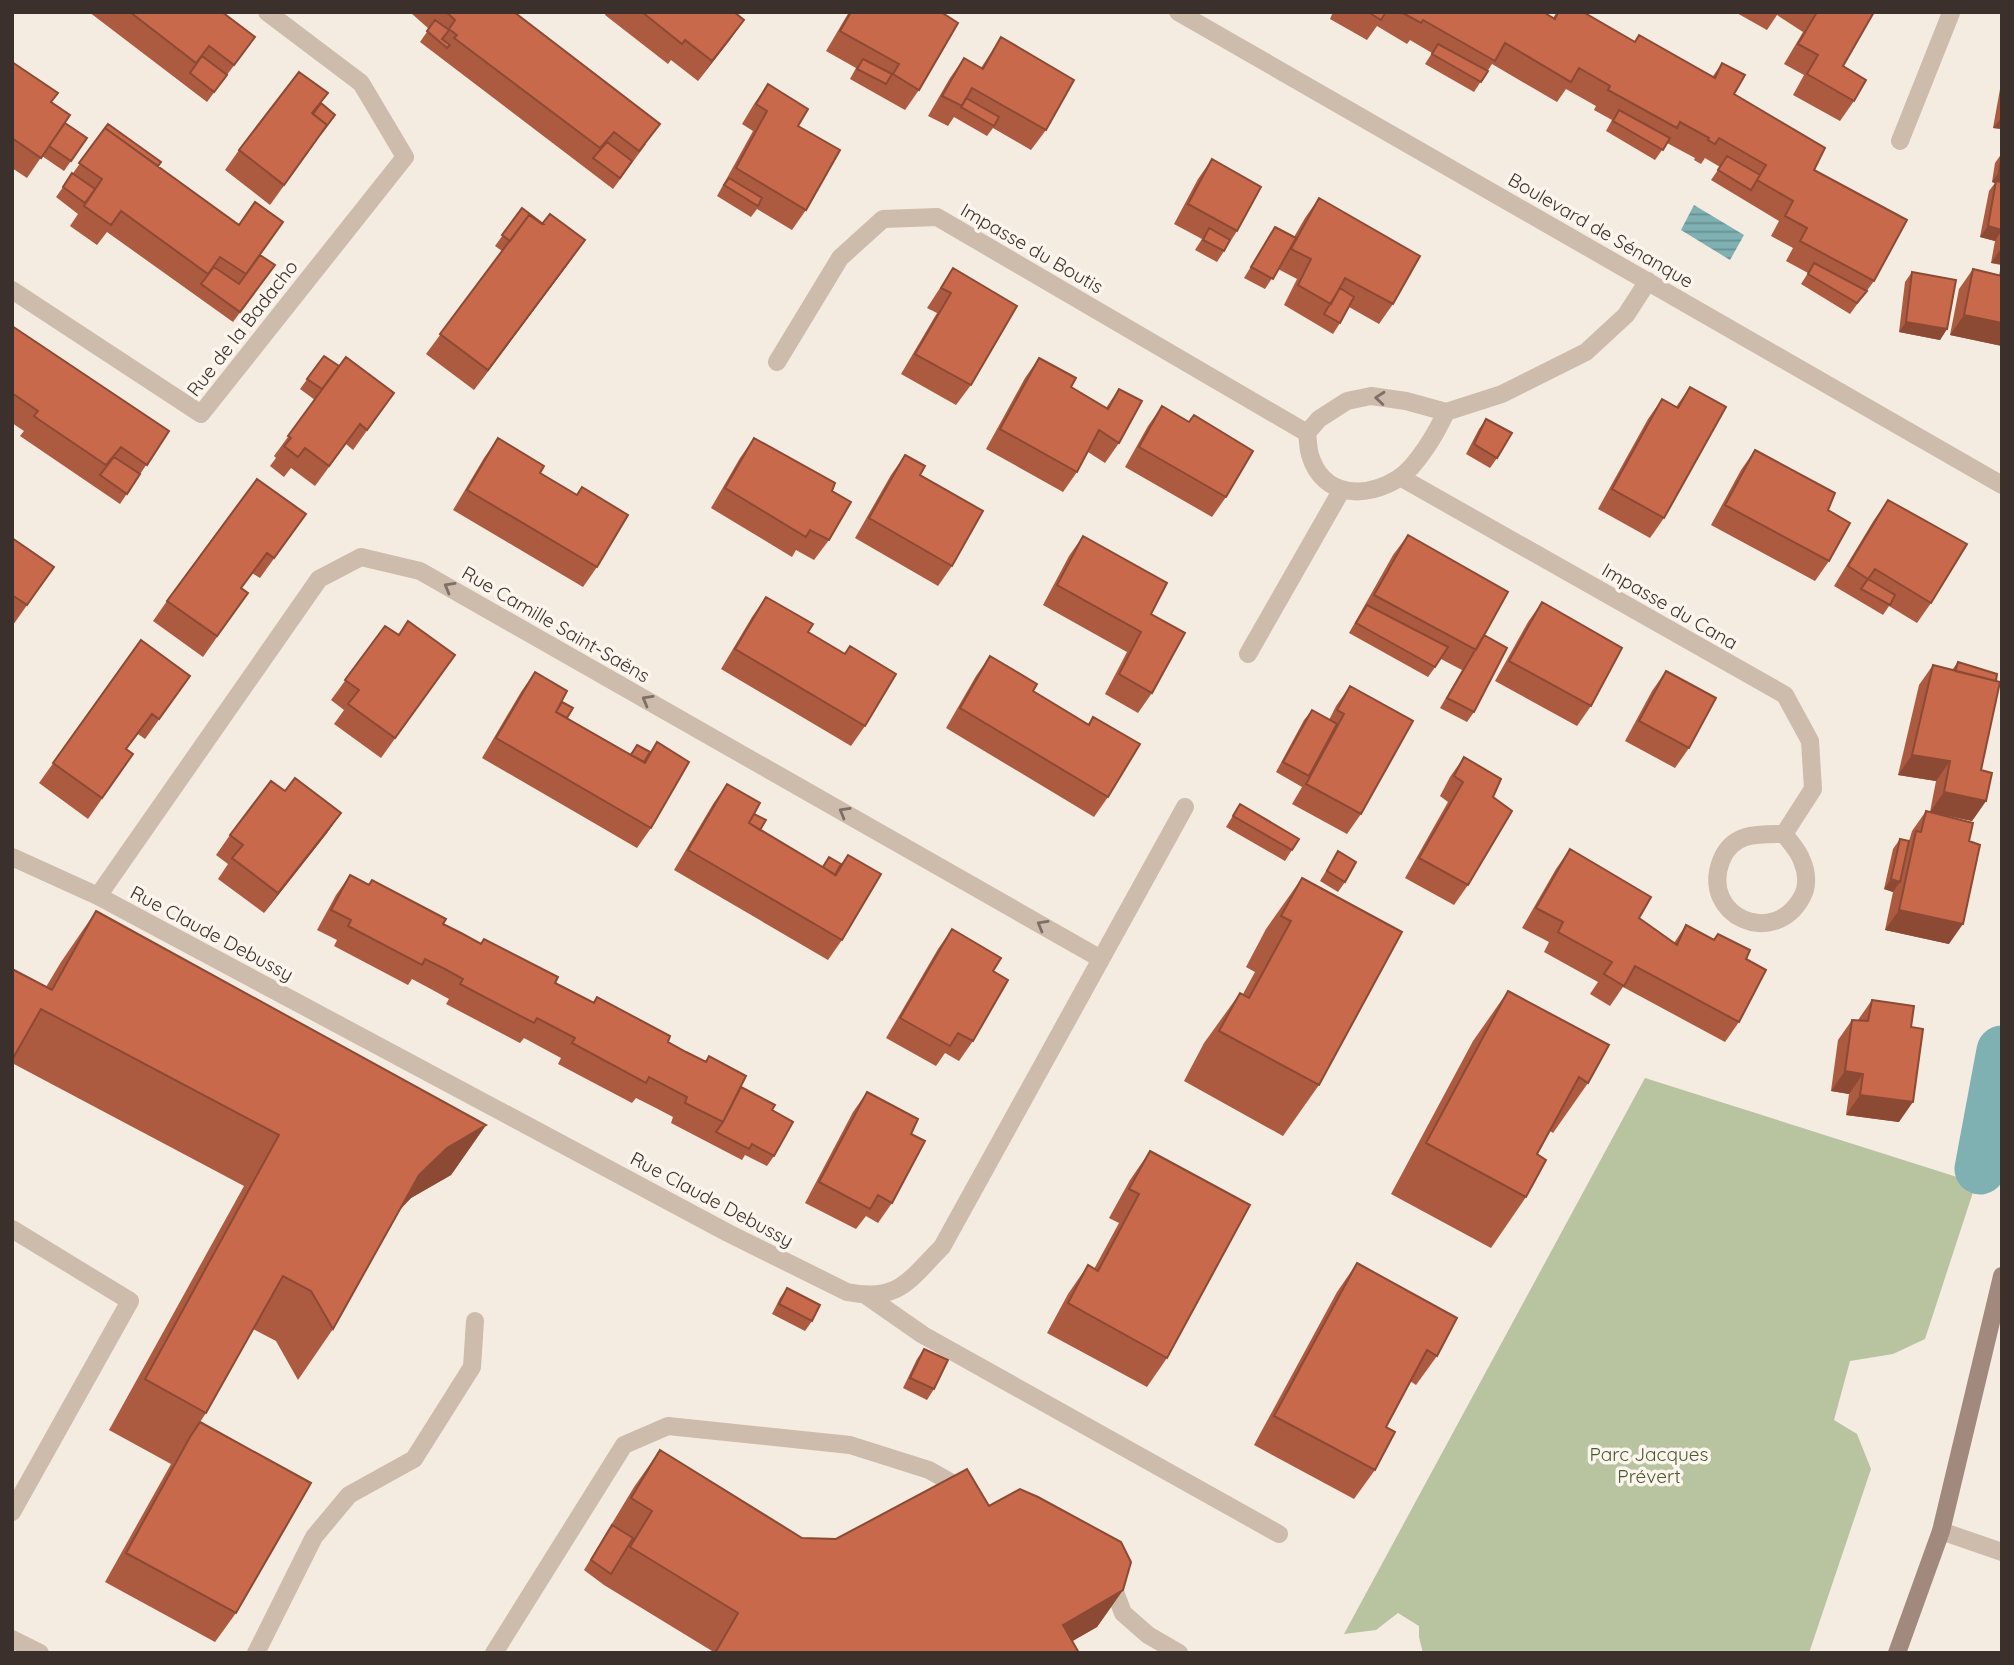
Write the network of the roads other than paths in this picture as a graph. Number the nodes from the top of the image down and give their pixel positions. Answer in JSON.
{"nodes":[{"id":1,"x":267,"y":12,"type":"edge"},
{"id":2,"x":1178,"y":12,"type":"edge"},
{"id":3,"x":1949,"y":12,"type":"edge"},
{"id":4,"x":1900,"y":141,"type":"dead end"},
{"id":5,"x":1648,"y":281,"type":"junction"},
{"id":6,"x":12,"y":290,"type":"edge"},
{"id":7,"x":777,"y":362,"type":"dead end"},
{"id":8,"x":1446,"y":412,"type":"junction"},
{"id":9,"x":1307,"y":433,"type":"junction"},
{"id":10,"x":1400,"y":477,"type":"junction"},
{"id":11,"x":2002,"y":485,"type":"edge"},
{"id":12,"x":1341,"y":491,"type":"junction"},
{"id":13,"x":1248,"y":654,"type":"dead end"},
{"id":14,"x":1185,"y":807,"type":"dead end"},
{"id":15,"x":1784,"y":834,"type":"junction"},
{"id":16,"x":12,"y":857,"type":"edge"},
{"id":17,"x":98,"y":896,"type":"junction"},
{"id":18,"x":1101,"y":958,"type":"junction"},
{"id":19,"x":12,"y":1229,"type":"edge"},
{"id":20,"x":2002,"y":1276,"type":"edge"},
{"id":21,"x":867,"y":1296,"type":"junction"},
{"id":22,"x":475,"y":1321,"type":"dead end"},
{"id":23,"x":977,"y":1498,"type":"edge"},
{"id":24,"x":12,"y":1512,"type":"edge"},
{"id":25,"x":1941,"y":1531,"type":"junction"},
{"id":26,"x":1279,"y":1534,"type":"dead end"},
{"id":27,"x":2002,"y":1552,"type":"edge"},
{"id":28,"x":1096,"y":1568,"type":"edge"},
{"id":29,"x":12,"y":1639,"type":"edge"},
{"id":30,"x":40,"y":1653,"type":"edge"},
{"id":31,"x":256,"y":1653,"type":"edge"},
{"id":32,"x":494,"y":1653,"type":"edge"},
{"id":33,"x":1179,"y":1653,"type":"edge"},
{"id":34,"x":1897,"y":1653,"type":"edge"}],
"edges":[{"from":1,"to":6,"type":"street","name":"Rue de la Badacho"},
{"from":2,"to":5,"type":"street","name":"Boulevard de Sénanque"},
{"from":3,"to":4,"type":"street"},
{"from":5,"to":8,"type":"street"},
{"from":5,"to":11,"type":"street","name":"Boulevard de Sénanque"},
{"from":7,"to":9,"type":"street","name":"Impasse du Boutis"},
{"from":8,"to":9,"type":"street","one_way":true},
{"from":8,"to":10,"type":"street"},
{"from":9,"to":12,"type":"street"},
{"from":10,"to":12,"type":"street"},
{"from":10,"to":15,"type":"street","name":"Impasse du Cana"},
{"from":12,"to":13,"type":"street"},
{"from":14,"to":18,"type":"street","name":"Rue Claude Debussy"},
{"from":15,"to":15,"type":"street"},
{"from":16,"to":17,"type":"street","name":"Rue Claude Debussy"},
{"from":18,"to":17,"type":"street","name":"Rue Camille Saint-Saëns","one_way":true},
{"from":17,"to":21,"type":"street","name":"Rue Claude Debussy"},
{"from":18,"to":21,"type":"street","name":"Rue Claude Debussy"},
{"from":19,"to":24,"type":"street"},
{"from":20,"to":25,"type":"main road"},
{"from":21,"to":26,"type":"street"},
{"from":22,"to":31,"type":"street"},
{"from":23,"to":32,"type":"street"},
{"from":25,"to":27,"type":"street"},
{"from":25,"to":34,"type":"main road"},
{"from":28,"to":33,"type":"street"},
{"from":29,"to":30,"type":"street"}]}
